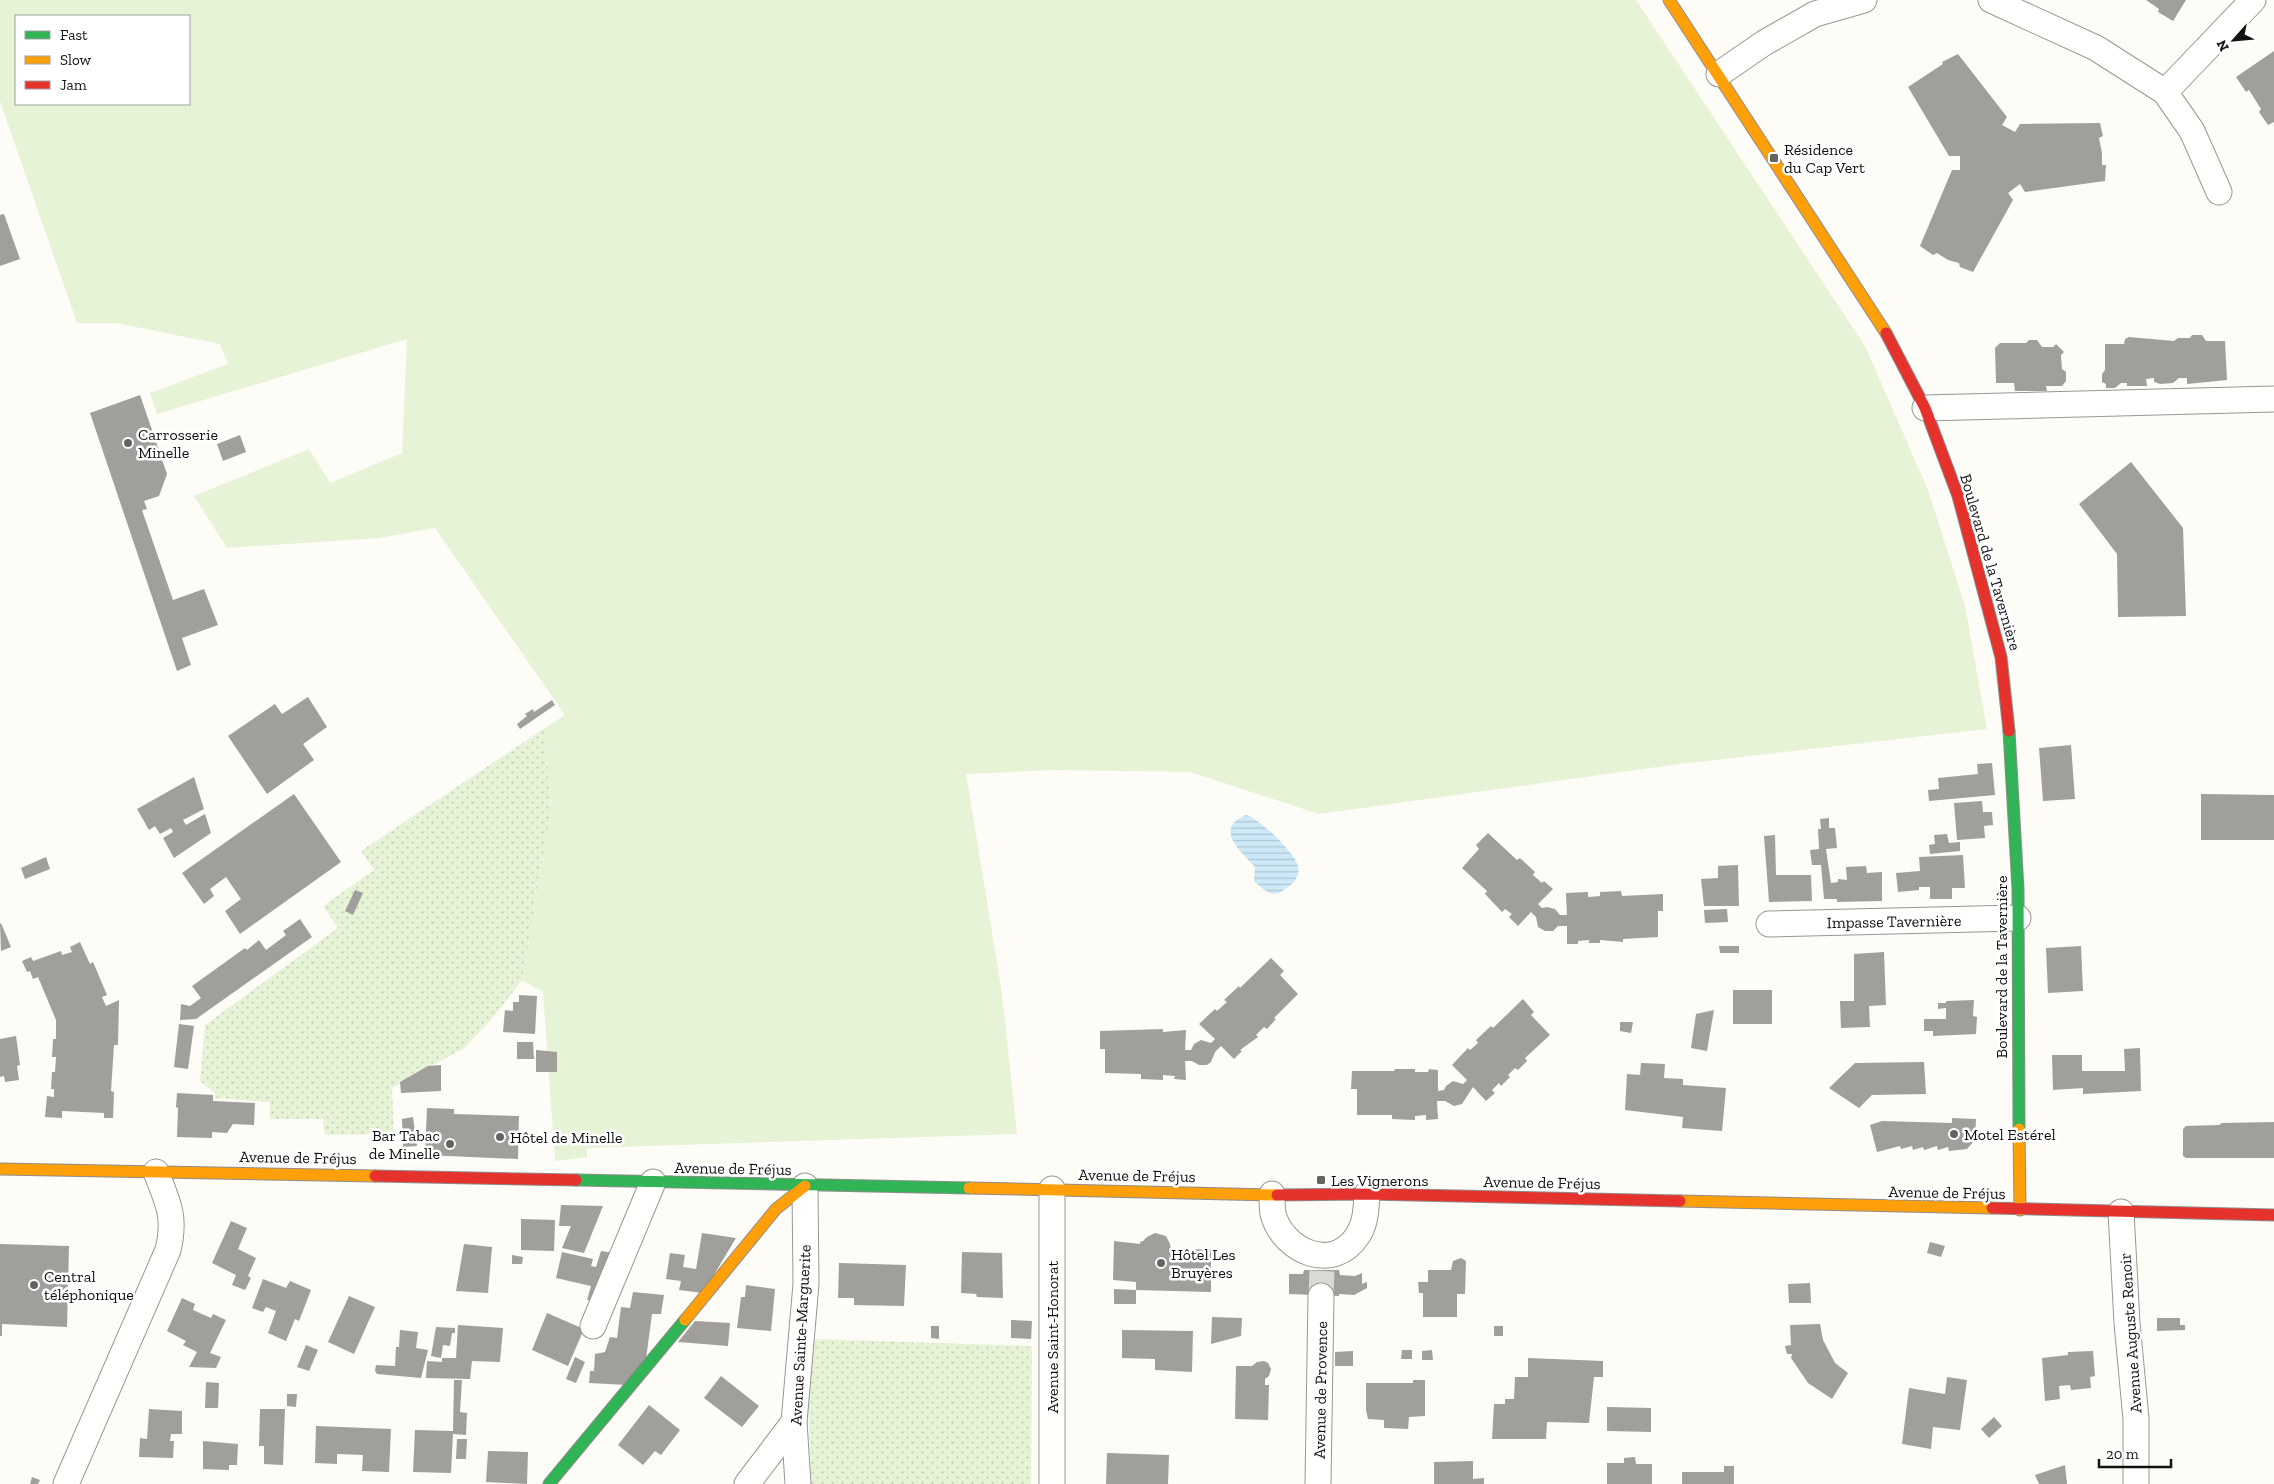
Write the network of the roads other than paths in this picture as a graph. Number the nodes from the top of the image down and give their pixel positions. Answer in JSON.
{"nodes":[{"id":1,"x":1669,"y":0,"type":"edge"},
{"id":2,"x":1864,"y":0,"type":"edge"},
{"id":3,"x":1991,"y":0,"type":"edge"},
{"id":4,"x":2253,"y":0,"type":"edge"},
{"id":5,"x":1719,"y":74,"type":"junction"},
{"id":6,"x":2165,"y":92,"type":"junction"},
{"id":7,"x":2219,"y":192,"type":"dead end"},
{"id":8,"x":2274,"y":399,"type":"edge"},
{"id":9,"x":1925,"y":408,"type":"junction"},
{"id":10,"x":2018,"y":918,"type":"junction"},
{"id":11,"x":1769,"y":924,"type":"dead end"},
{"id":12,"x":0,"y":1169,"type":"edge"},
{"id":13,"x":156,"y":1172,"type":"junction"},
{"id":14,"x":653,"y":1182,"type":"junction"},
{"id":15,"x":805,"y":1186,"type":"junction"},
{"id":16,"x":1052,"y":1189,"type":"junction"},
{"id":17,"x":1272,"y":1194,"type":"junction"},
{"id":18,"x":1367,"y":1194,"type":"junction"},
{"id":19,"x":2020,"y":1210,"type":"junction"},
{"id":20,"x":2122,"y":1212,"type":"junction"},
{"id":21,"x":2274,"y":1214,"type":"edge"},
{"id":22,"x":1322,"y":1296,"type":"tunnel mouth"},
{"id":23,"x":592,"y":1326,"type":"dead end"},
{"id":24,"x":794,"y":1422,"type":"junction"},
{"id":25,"x":66,"y":1484,"type":"edge"},
{"id":26,"x":549,"y":1484,"type":"edge"},
{"id":27,"x":747,"y":1484,"type":"edge"},
{"id":28,"x":798,"y":1484,"type":"edge"},
{"id":29,"x":1052,"y":1484,"type":"edge"},
{"id":30,"x":1318,"y":1484,"type":"edge"},
{"id":31,"x":2136,"y":1484,"type":"edge"}],
"edges":[{"from":1,"to":5,"type":"main road","name":"Boulevard de la Tavernière"},
{"from":2,"to":5,"type":"street"},
{"from":3,"to":6,"type":"street"},
{"from":4,"to":6,"type":"street"},
{"from":5,"to":9,"type":"main road","name":"Boulevard de la Tavernière"},
{"from":6,"to":7,"type":"street"},
{"from":8,"to":9,"type":"street"},
{"from":9,"to":10,"type":"main road","name":"Boulevard de la Tavernière"},
{"from":10,"to":11,"type":"street","name":"Impasse Tavernière"},
{"from":10,"to":19,"type":"main road","name":"Boulevard de la Tavernière"},
{"from":12,"to":13,"type":"main road","name":"Avenue de Fréjus"},
{"from":13,"to":14,"type":"main road","name":"Avenue de Fréjus"},
{"from":13,"to":25,"type":"street"},
{"from":14,"to":15,"type":"main road","name":"Avenue de Fréjus"},
{"from":14,"to":23,"type":"street"},
{"from":15,"to":16,"type":"main road","name":"Avenue de Fréjus"},
{"from":15,"to":24,"type":"street","name":"Avenue Sainte-Marguerite"},
{"from":15,"to":26,"type":"main road"},
{"from":16,"to":17,"type":"main road","name":"Avenue de Fréjus"},
{"from":16,"to":29,"type":"street","name":"Avenue Saint-Honorat"},
{"from":17,"to":18,"type":"main road","name":"Avenue de Fréjus"},
{"from":17,"to":18,"type":"street"},
{"from":18,"to":19,"type":"main road","name":"Avenue de Fréjus"},
{"from":19,"to":20,"type":"main road","name":"Avenue de Fréjus"},
{"from":20,"to":21,"type":"main road","name":"Avenue de Fréjus"},
{"from":20,"to":31,"type":"street","name":"Avenue Auguste Renoir"},
{"from":22,"to":30,"type":"street","name":"Avenue de Provence"},
{"from":24,"to":27,"type":"street"},
{"from":24,"to":28,"type":"street","name":"Avenue Sainte-Marguerite"}]}
